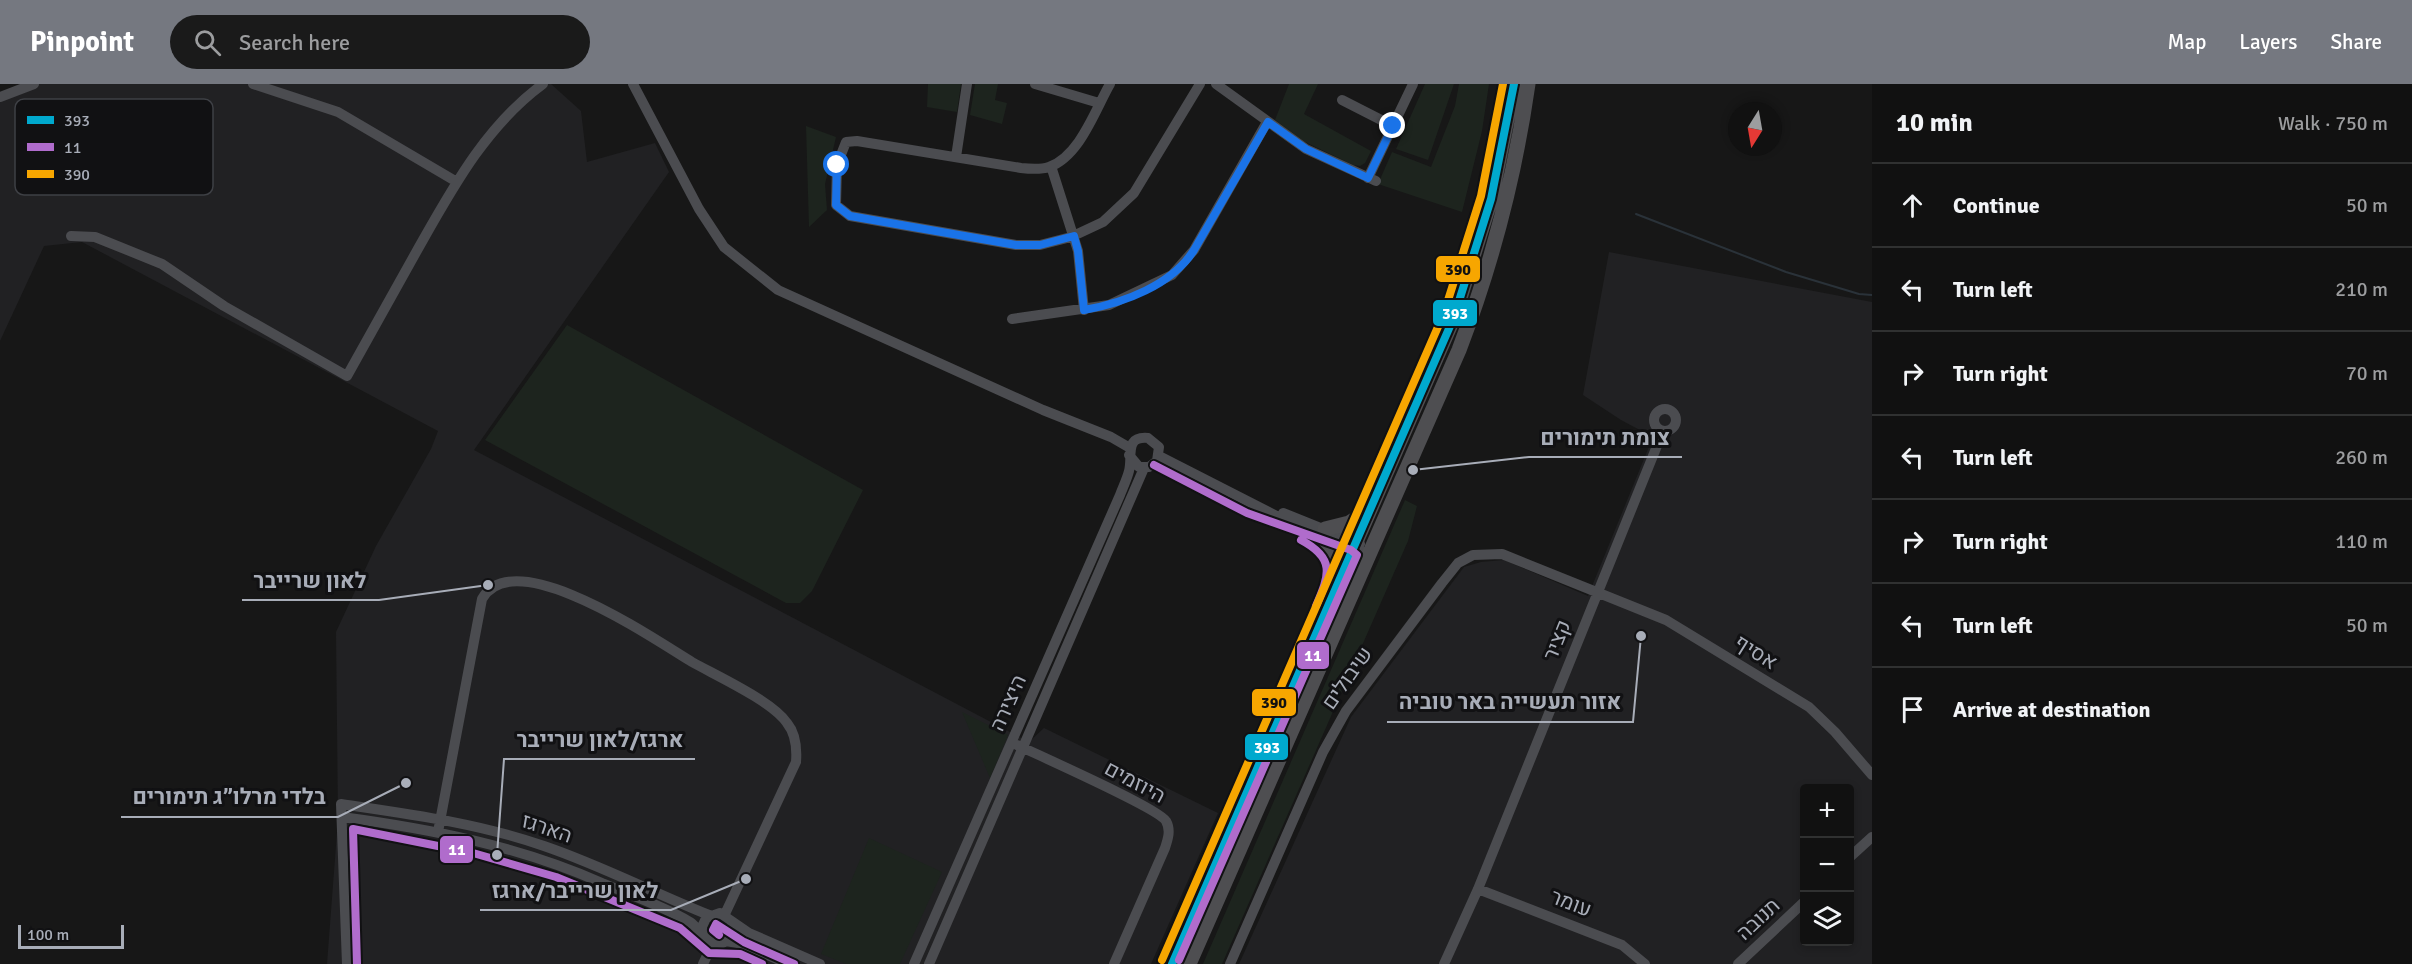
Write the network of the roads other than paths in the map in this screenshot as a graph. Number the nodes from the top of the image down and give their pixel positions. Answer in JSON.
{"nodes":[{"id":1,"x":34,"y":84,"type":"edge"},
{"id":2,"x":253,"y":84,"type":"edge"},
{"id":3,"x":543,"y":84,"type":"edge"},
{"id":4,"x":633,"y":84,"type":"edge"},
{"id":5,"x":967,"y":84,"type":"edge"},
{"id":6,"x":1035,"y":84,"type":"edge"},
{"id":7,"x":1110,"y":84,"type":"edge"},
{"id":8,"x":1200,"y":84,"type":"edge"},
{"id":9,"x":1216,"y":84,"type":"edge"},
{"id":10,"x":1413,"y":84,"type":"edge"},
{"id":11,"x":1514,"y":84,"type":"edge"},
{"id":12,"x":1528,"y":84,"type":"edge"},
{"id":13,"x":0,"y":98,"type":"edge"},
{"id":14,"x":1342,"y":100,"type":"dead end"},
{"id":15,"x":1099,"y":103,"type":"junction"},
{"id":16,"x":1268,"y":122,"type":"junction"},
{"id":17,"x":1393,"y":126,"type":"junction"},
{"id":18,"x":956,"y":157,"type":"junction"},
{"id":19,"x":1051,"y":166,"type":"junction"},
{"id":20,"x":457,"y":182,"type":"junction"},
{"id":21,"x":71,"y":236,"type":"dead end"},
{"id":22,"x":1074,"y":236,"type":"junction"},
{"id":23,"x":1084,"y":310,"type":"junction"},
{"id":24,"x":1012,"y":319,"type":"dead end"},
{"id":25,"x":1663,"y":431,"type":"dead end"},
{"id":26,"x":1131,"y":448,"type":"junction"},
{"id":27,"x":1159,"y":456,"type":"junction"},
{"id":28,"x":1144,"y":468,"type":"junction"},
{"id":29,"x":1371,"y":507,"type":"junction"},
{"id":30,"x":1323,"y":533,"type":"junction"},
{"id":31,"x":1354,"y":546,"type":"junction"},
{"id":32,"x":1370,"y":552,"type":"junction"},
{"id":33,"x":1338,"y":583,"type":"junction"},
{"id":34,"x":1598,"y":590,"type":"junction"},
{"id":35,"x":1012,"y":742,"type":"junction"},
{"id":36,"x":1023,"y":748,"type":"junction"},
{"id":37,"x":1872,"y":776,"type":"edge"},
{"id":38,"x":342,"y":817,"type":"junction"},
{"id":39,"x":440,"y":819,"type":"junction"},
{"id":40,"x":438,"y":832,"type":"junction"},
{"id":41,"x":1872,"y":837,"type":"edge"},
{"id":42,"x":1854,"y":853,"type":"edge"},
{"id":43,"x":1478,"y":889,"type":"junction"},
{"id":44,"x":1800,"y":906,"type":"edge"},
{"id":45,"x":710,"y":915,"type":"junction"},
{"id":46,"x":728,"y":918,"type":"junction"},
{"id":47,"x":708,"y":939,"type":"junction"},
{"id":48,"x":726,"y":941,"type":"junction"},
{"id":49,"x":347,"y":964,"type":"edge"},
{"id":50,"x":703,"y":964,"type":"edge"},
{"id":51,"x":788,"y":964,"type":"edge"},
{"id":52,"x":820,"y":964,"type":"edge"},
{"id":53,"x":914,"y":964,"type":"edge"},
{"id":54,"x":929,"y":964,"type":"edge"},
{"id":55,"x":1114,"y":964,"type":"edge"},
{"id":56,"x":1172,"y":964,"type":"edge"},
{"id":57,"x":1189,"y":964,"type":"edge"},
{"id":58,"x":1230,"y":964,"type":"edge"},
{"id":59,"x":1443,"y":964,"type":"edge"},
{"id":60,"x":1645,"y":964,"type":"edge"},
{"id":61,"x":1738,"y":964,"type":"edge"}],
"edges":[{"from":1,"to":13,"type":"street"},
{"from":2,"to":20,"type":"street"},
{"from":3,"to":20,"type":"street"},
{"from":4,"to":26,"type":"street"},
{"from":5,"to":18,"type":"street"},
{"from":6,"to":15,"type":"street"},
{"from":7,"to":15,"type":"street"},
{"from":8,"to":22,"type":"street"},
{"from":9,"to":16,"type":"street"},
{"from":10,"to":17,"type":"street"},
{"from":11,"to":29,"type":"highway"},
{"from":12,"to":32,"type":"highway"},
{"from":14,"to":17,"type":"street"},
{"from":15,"to":19,"type":"street"},
{"from":16,"to":17,"type":"street"},
{"from":16,"to":23,"type":"street"},
{"from":18,"to":19,"type":"street"},
{"from":18,"to":22,"type":"street"},
{"from":19,"to":22,"type":"street"},
{"from":20,"to":21,"type":"street"},
{"from":22,"to":23,"type":"street"},
{"from":23,"to":24,"type":"street"},
{"from":25,"to":34,"type":"street","name":"קציר"},
{"from":26,"to":27,"type":"street"},
{"from":26,"to":28,"type":"street"},
{"from":26,"to":35,"type":"street","name":"היצירה"},
{"from":27,"to":28,"type":"street"},
{"from":27,"to":30,"type":"street"},
{"from":28,"to":36,"type":"street","name":"היצירה"},
{"from":29,"to":30,"type":"highway"},
{"from":29,"to":31,"type":"highway"},
{"from":30,"to":31,"type":"street"},
{"from":30,"to":33,"type":"highway"},
{"from":31,"to":32,"type":"street"},
{"from":31,"to":33,"type":"highway"},
{"from":32,"to":57,"type":"highway"},
{"from":33,"to":56,"type":"highway"},
{"from":34,"to":37,"type":"street","name":"אסיף"},
{"from":34,"to":43,"type":"street","name":"קציר"},
{"from":34,"to":58,"type":"street","name":"שיבולים"},
{"from":35,"to":36,"type":"street","name":"היוזמים"},
{"from":35,"to":53,"type":"street","name":"היצירה"},
{"from":36,"to":54,"type":"street","name":"היצירה"},
{"from":36,"to":55,"type":"street","name":"היוזמים"},
{"from":38,"to":39,"type":"street","name":"הארגז"},
{"from":38,"to":40,"type":"street","name":"הארגז"},
{"from":38,"to":49,"type":"street","name":"הארגז"},
{"from":39,"to":40,"type":"street"},
{"from":39,"to":45,"type":"street","name":"הארגז"},
{"from":39,"to":46,"type":"street"},
{"from":40,"to":47,"type":"street","name":"הארגז"},
{"from":41,"to":42,"type":"street"},
{"from":43,"to":59,"type":"street","name":"קציר"},
{"from":43,"to":60,"type":"street","name":"עומר"},
{"from":44,"to":61,"type":"street","name":"תנובה"},
{"from":45,"to":46,"type":"street"},
{"from":45,"to":47,"type":"street"},
{"from":46,"to":48,"type":"street"},
{"from":46,"to":52,"type":"street"},
{"from":47,"to":48,"type":"street"},
{"from":47,"to":50,"type":"street"},
{"from":48,"to":51,"type":"street"}]}
